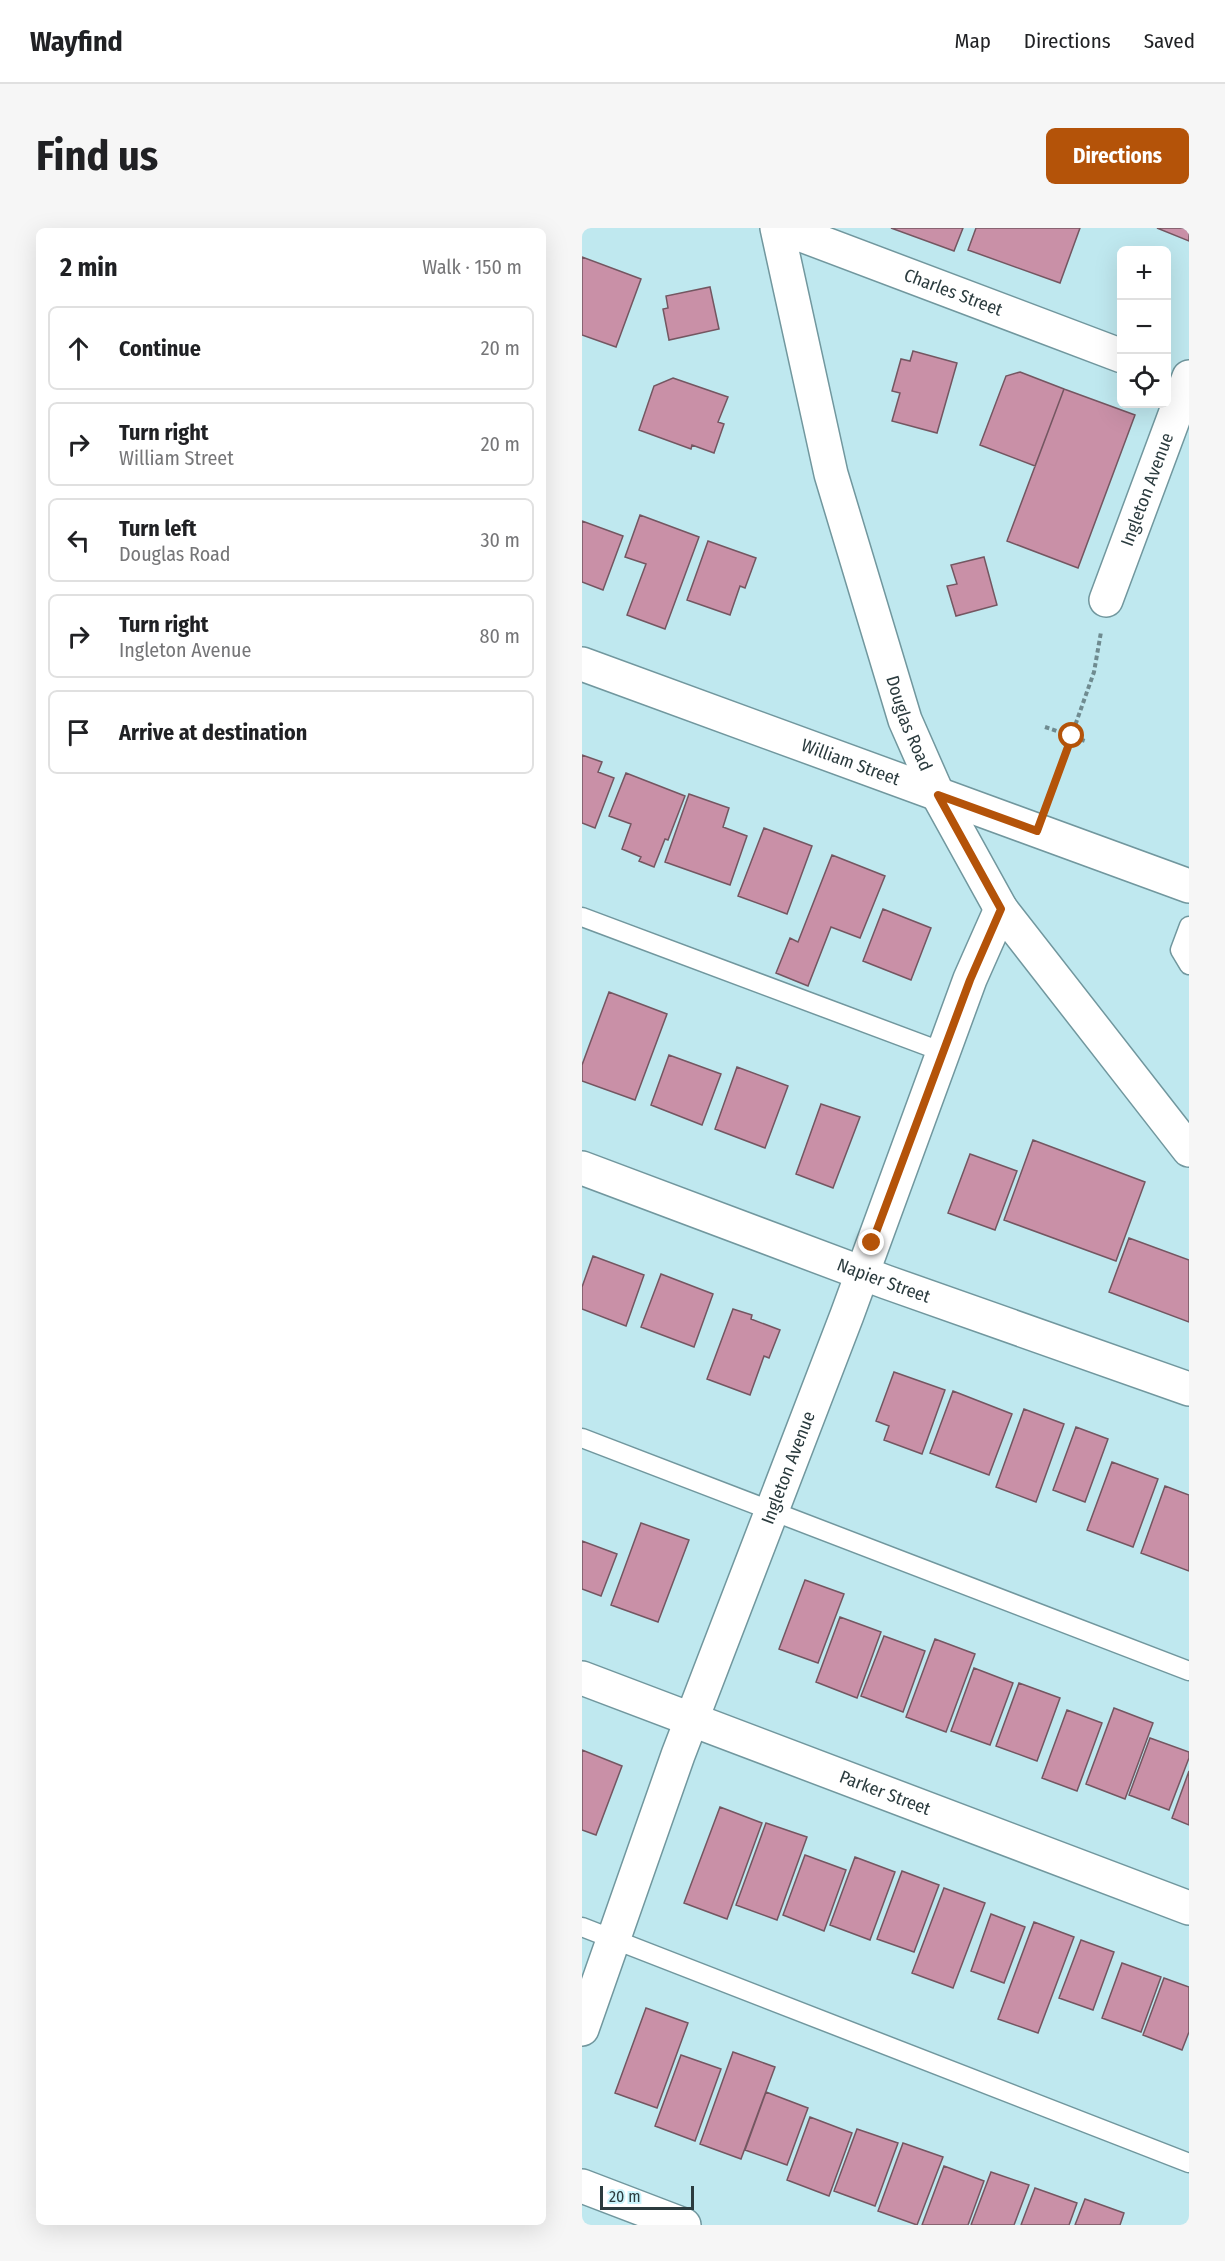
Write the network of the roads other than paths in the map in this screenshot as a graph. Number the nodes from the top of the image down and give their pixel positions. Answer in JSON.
{"nodes":[{"id":1,"x":777,"y":228,"type":"edge"},
{"id":2,"x":783,"y":228,"type":"edge"},
{"id":3,"x":1117,"y":354,"type":"edge"},
{"id":4,"x":1181,"y":377,"type":"edge"},
{"id":5,"x":1106,"y":600,"type":"road end"},
{"id":6,"x":582,"y":664,"type":"edge"},
{"id":7,"x":938,"y":795,"type":"junction"},
{"id":8,"x":1189,"y":886,"type":"edge"},
{"id":9,"x":1001,"y":909,"type":"junction"},
{"id":10,"x":582,"y":917,"type":"edge"},
{"id":11,"x":1189,"y":926,"type":"edge"},
{"id":12,"x":1189,"y":965,"type":"edge"},
{"id":13,"x":943,"y":1052,"type":"junction"},
{"id":14,"x":1189,"y":1150,"type":"edge"},
{"id":15,"x":582,"y":1168,"type":"edge"},
{"id":16,"x":861,"y":1273,"type":"junction"},
{"id":17,"x":1189,"y":1389,"type":"edge"},
{"id":18,"x":582,"y":1438,"type":"edge"},
{"id":19,"x":771,"y":1512,"type":"junction"},
{"id":20,"x":1189,"y":1671,"type":"edge"},
{"id":21,"x":582,"y":1678,"type":"edge"},
{"id":22,"x":693,"y":1721,"type":"junction"},
{"id":23,"x":1189,"y":1908,"type":"edge"},
{"id":24,"x":582,"y":1927,"type":"edge"},
{"id":25,"x":614,"y":1940,"type":"junction"},
{"id":26,"x":582,"y":2029,"type":"edge"},
{"id":27,"x":1189,"y":2163,"type":"edge"},
{"id":28,"x":582,"y":2186,"type":"edge"},
{"id":29,"x":684,"y":2225,"type":"edge"}],
"edges":[{"from":1,"to":7,"type":"street","name":"Douglas Road"},
{"from":2,"to":3,"type":"street","name":"Charles Street"},
{"from":4,"to":5,"type":"street","name":"Ingleton Avenue"},
{"from":6,"to":7,"type":"street","name":"William Street"},
{"from":7,"to":8,"type":"street","name":"William Street"},
{"from":7,"to":9,"type":"street","name":"Douglas Road"},
{"from":9,"to":13,"type":"street","name":"Ingleton Avenue"},
{"from":9,"to":14,"type":"street","name":"Douglas Road"},
{"from":10,"to":13,"type":"lane"},
{"from":11,"to":12,"type":"lane"},
{"from":13,"to":16,"type":"street","name":"Ingleton Avenue"},
{"from":15,"to":16,"type":"street","name":"Napier Street"},
{"from":16,"to":17,"type":"street","name":"Napier Street"},
{"from":16,"to":19,"type":"street","name":"Ingleton Avenue"},
{"from":18,"to":19,"type":"lane"},
{"from":19,"to":20,"type":"lane"},
{"from":19,"to":22,"type":"street","name":"Ingleton Avenue"},
{"from":21,"to":22,"type":"street","name":"Parker Street"},
{"from":22,"to":23,"type":"street","name":"Parker Street"},
{"from":22,"to":25,"type":"street","name":"Ingleton Avenue"},
{"from":24,"to":25,"type":"lane"},
{"from":25,"to":26,"type":"street","name":"Ingleton Avenue"},
{"from":25,"to":27,"type":"lane"},
{"from":28,"to":29,"type":"street"}]}
